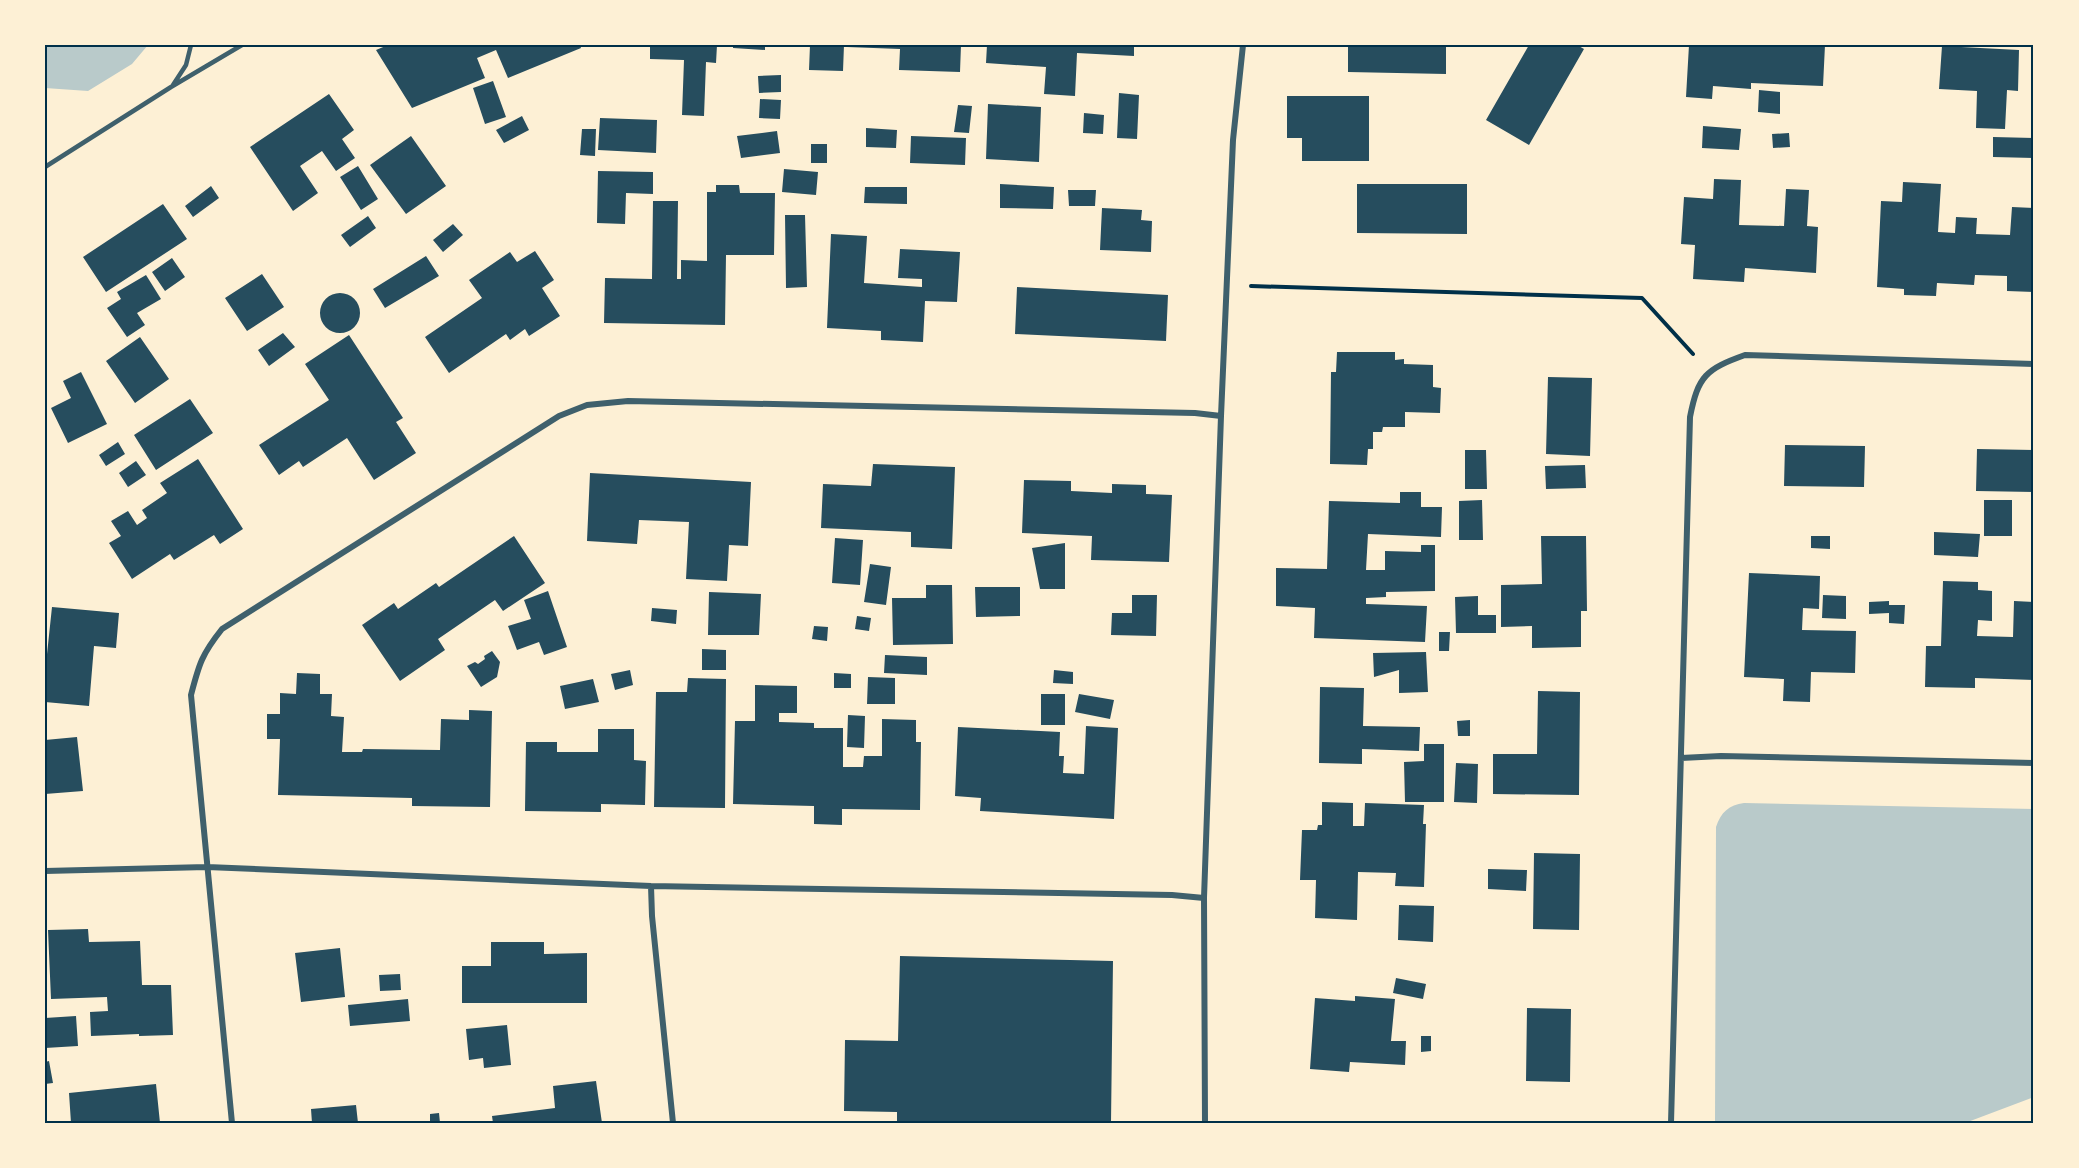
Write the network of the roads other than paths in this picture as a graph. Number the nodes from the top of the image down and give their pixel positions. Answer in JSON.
{"nodes":[{"id":1,"x":191,"y":45,"type":"edge"},
{"id":2,"x":242,"y":45,"type":"edge"},
{"id":3,"x":1243,"y":45,"type":"edge"},
{"id":4,"x":171,"y":87,"type":"junction"},
{"id":5,"x":45,"y":167,"type":"edge"},
{"id":6,"x":2034,"y":364,"type":"edge"},
{"id":7,"x":1221,"y":416,"type":"junction"},
{"id":8,"x":1681,"y":758,"type":"junction"},
{"id":9,"x":2034,"y":763,"type":"edge"},
{"id":10,"x":207,"y":867,"type":"junction"},
{"id":11,"x":45,"y":871,"type":"edge"},
{"id":12,"x":651,"y":886,"type":"junction"},
{"id":13,"x":1204,"y":898,"type":"junction"},
{"id":14,"x":232,"y":1123,"type":"edge"},
{"id":15,"x":673,"y":1123,"type":"edge"},
{"id":16,"x":1205,"y":1123,"type":"edge"},
{"id":17,"x":1671,"y":1123,"type":"edge"}],
"edges":[{"from":1,"to":4,"type":"lane"},
{"from":2,"to":4,"type":"lane"},
{"from":3,"to":7,"type":"street"},
{"from":4,"to":5,"type":"lane"},
{"from":6,"to":8,"type":"street"},
{"from":7,"to":10,"type":"street"},
{"from":7,"to":13,"type":"street"},
{"from":8,"to":9,"type":"street"},
{"from":8,"to":17,"type":"street"},
{"from":10,"to":11,"type":"street"},
{"from":10,"to":12,"type":"street"},
{"from":10,"to":14,"type":"street"},
{"from":12,"to":13,"type":"street"},
{"from":12,"to":15,"type":"street"},
{"from":13,"to":16,"type":"street"}]}
